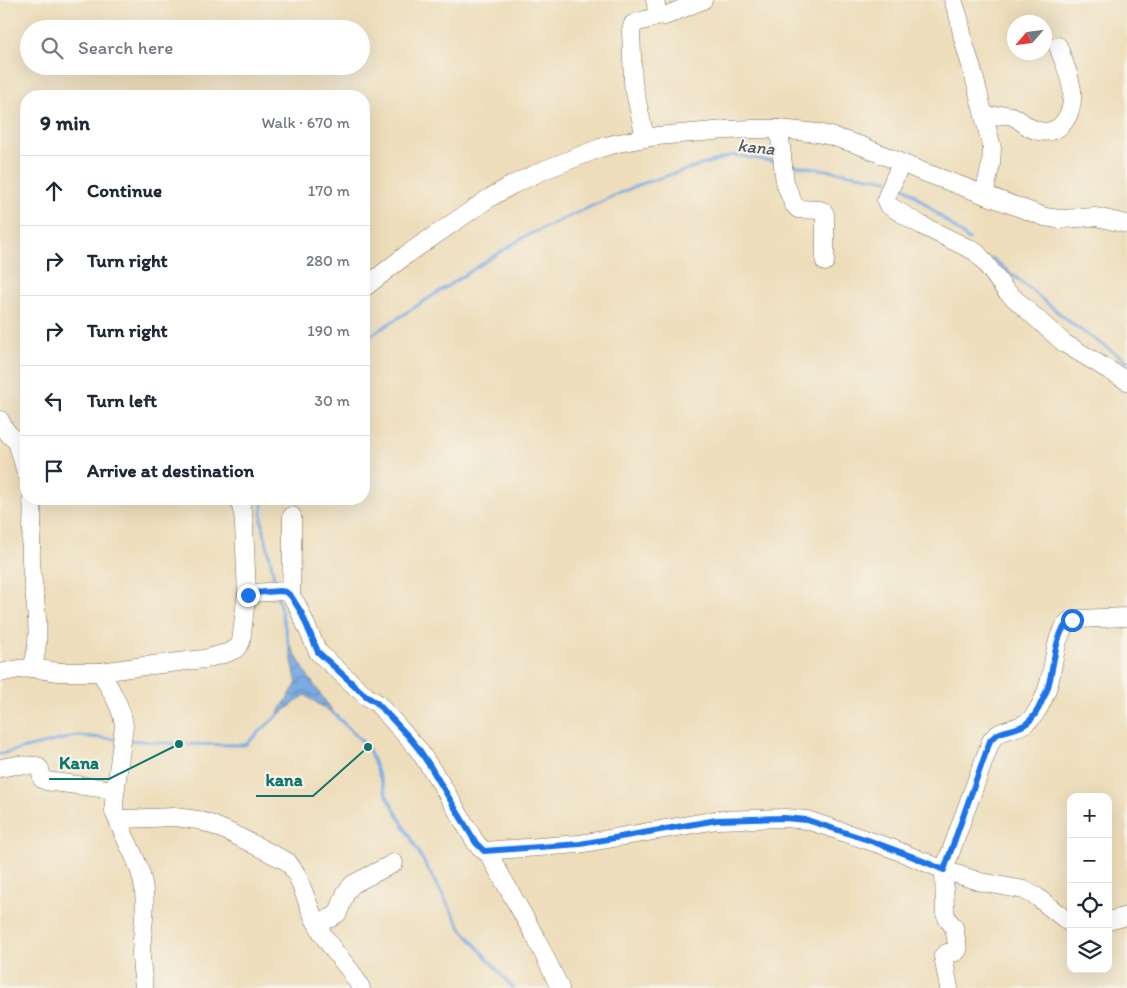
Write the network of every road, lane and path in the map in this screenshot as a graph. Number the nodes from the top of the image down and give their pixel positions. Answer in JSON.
{"nodes":[{"id":1,"x":702,"y":0,"type":"edge"},
{"id":2,"x":952,"y":0,"type":"edge"},
{"id":3,"x":655,"y":8,"type":"edge"},
{"id":4,"x":1058,"y":46,"type":"dead end"},
{"id":5,"x":985,"y":118,"type":"junction"},
{"id":6,"x":780,"y":133,"type":"junction"},
{"id":7,"x":645,"y":137,"type":"junction"},
{"id":8,"x":900,"y":166,"type":"junction"},
{"id":9,"x":984,"y":195,"type":"junction"},
{"id":10,"x":1127,"y":224,"type":"edge"},
{"id":11,"x":825,"y":262,"type":"dead end"},
{"id":12,"x":370,"y":283,"type":"edge"},
{"id":13,"x":1127,"y":381,"type":"edge"},
{"id":14,"x":0,"y":420,"type":"edge"},
{"id":15,"x":20,"y":442,"type":"edge"},
{"id":16,"x":32,"y":505,"type":"edge"},
{"id":17,"x":240,"y":505,"type":"edge"},
{"id":18,"x":292,"y":516,"type":"dead end"},
{"id":19,"x":252,"y":594,"type":"junction"},
{"id":20,"x":285,"y":594,"type":"junction"},
{"id":21,"x":1127,"y":618,"type":"edge"},
{"id":22,"x":32,"y":668,"type":"junction"},
{"id":23,"x":100,"y":672,"type":"junction"},
{"id":24,"x":0,"y":673,"type":"edge"},
{"id":25,"x":0,"y":768,"type":"edge"},
{"id":26,"x":115,"y":790,"type":"junction"},
{"id":27,"x":118,"y":818,"type":"junction"},
{"id":28,"x":487,"y":851,"type":"junction"},
{"id":29,"x":394,"y":864,"type":"dead end"},
{"id":30,"x":944,"y":870,"type":"junction"},
{"id":31,"x":1127,"y":916,"type":"edge"},
{"id":32,"x":1067,"y":921,"type":"edge"},
{"id":33,"x":1112,"y":921,"type":"edge"},
{"id":34,"x":316,"y":922,"type":"junction"},
{"id":35,"x":144,"y":988,"type":"edge"},
{"id":36,"x":361,"y":988,"type":"edge"},
{"id":37,"x":560,"y":988,"type":"edge"},
{"id":38,"x":949,"y":988,"type":"edge"}],
"edges":[{"from":1,"to":3,"type":"street"},
{"from":2,"to":5,"type":"street"},
{"from":3,"to":7,"type":"street"},
{"from":4,"to":5,"type":"street"},
{"from":5,"to":9,"type":"street"},
{"from":6,"to":7,"type":"street"},
{"from":6,"to":8,"type":"street"},
{"from":6,"to":11,"type":"street"},
{"from":7,"to":12,"type":"street"},
{"from":8,"to":9,"type":"street"},
{"from":8,"to":13,"type":"street"},
{"from":9,"to":10,"type":"street"},
{"from":14,"to":15,"type":"street"},
{"from":16,"to":22,"type":"street"},
{"from":17,"to":19,"type":"street"},
{"from":18,"to":20,"type":"street"},
{"from":19,"to":20,"type":"street"},
{"from":19,"to":23,"type":"street"},
{"from":20,"to":28,"type":"street"},
{"from":21,"to":30,"type":"street"},
{"from":22,"to":23,"type":"street"},
{"from":22,"to":24,"type":"street"},
{"from":23,"to":26,"type":"street"},
{"from":25,"to":26,"type":"street"},
{"from":26,"to":27,"type":"street"},
{"from":27,"to":34,"type":"street"},
{"from":27,"to":35,"type":"street"},
{"from":28,"to":30,"type":"street"},
{"from":28,"to":37,"type":"street"},
{"from":29,"to":34,"type":"street"},
{"from":30,"to":32,"type":"street"},
{"from":30,"to":38,"type":"street"},
{"from":31,"to":33,"type":"street"},
{"from":34,"to":36,"type":"street"}]}
